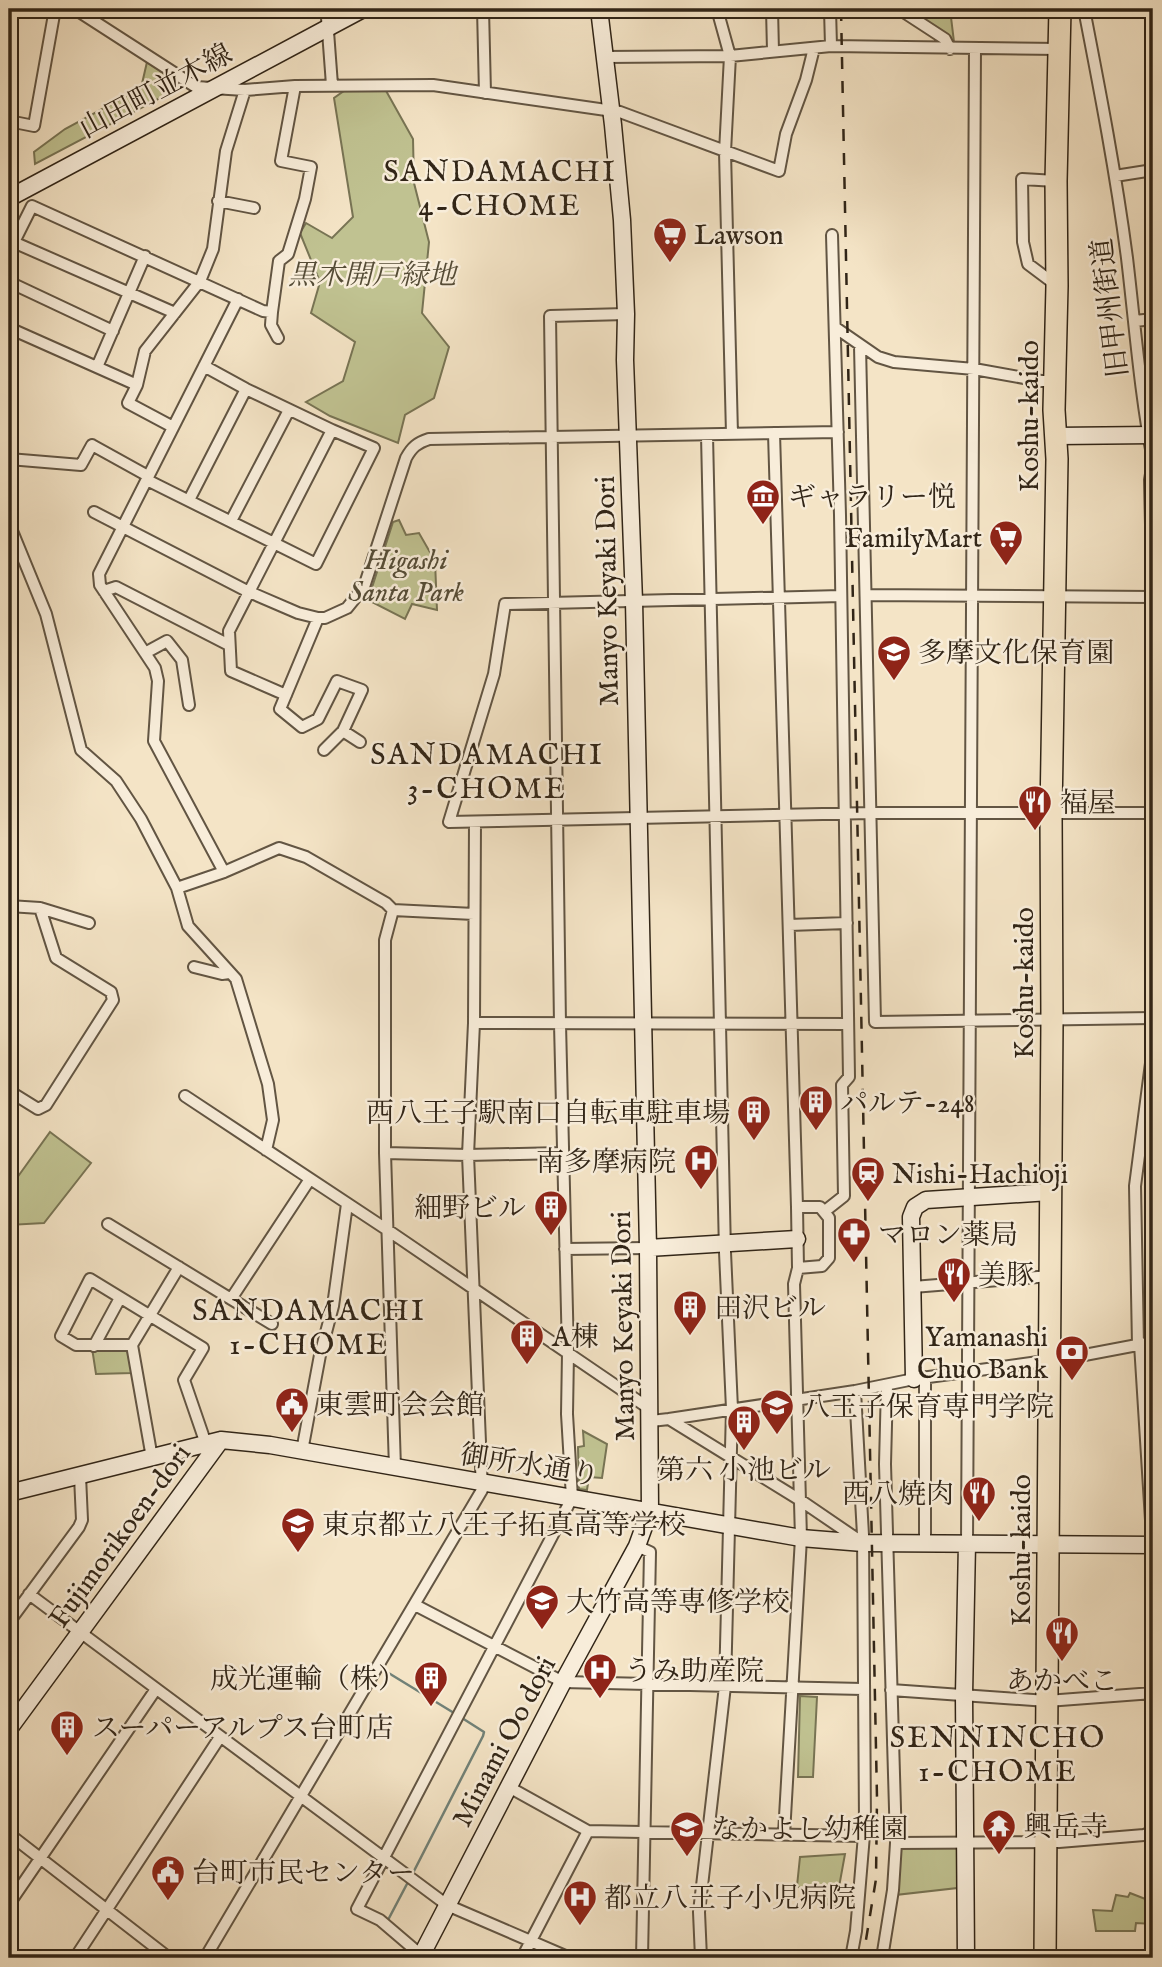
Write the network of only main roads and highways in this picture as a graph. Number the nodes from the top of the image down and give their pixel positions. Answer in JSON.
{"nodes":[{"id":1,"x":1060,"y":9,"type":"edge"},
{"id":2,"x":1045,"y":1958,"type":"edge"}],
"edges":[{"from":1,"to":2,"type":"highway","name":"Koshu-kaido"}]}
